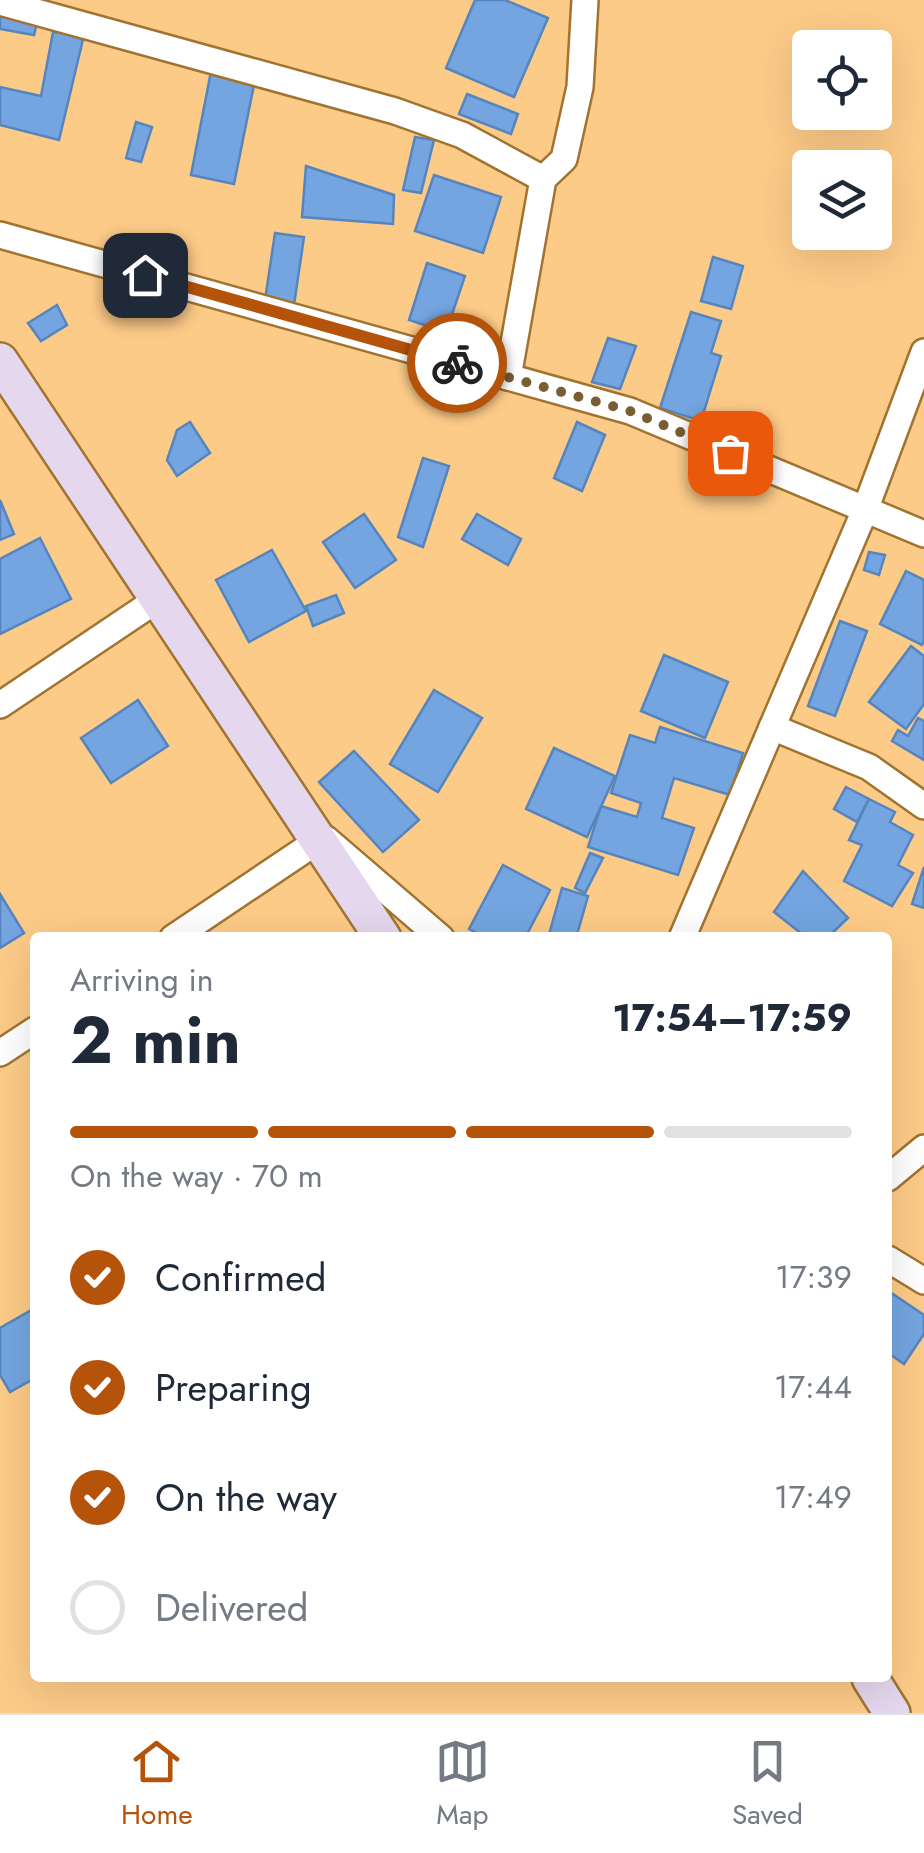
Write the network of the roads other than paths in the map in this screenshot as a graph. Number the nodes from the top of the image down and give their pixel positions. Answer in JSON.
{"nodes":[{"id":1,"x":585,"y":0,"type":"edge"},
{"id":2,"x":0,"y":2,"type":"edge"},
{"id":3,"x":544,"y":179,"type":"junction"},
{"id":4,"x":0,"y":235,"type":"edge"},
{"id":5,"x":924,"y":352,"type":"edge"},
{"id":6,"x":0,"y":361,"type":"edge"},
{"id":7,"x":508,"y":377,"type":"junction"},
{"id":8,"x":865,"y":510,"type":"junction"},
{"id":9,"x":924,"y":534,"type":"edge"},
{"id":10,"x":158,"y":599,"type":"junction"},
{"id":11,"x":0,"y":705,"type":"edge"},
{"id":12,"x":772,"y":728,"type":"junction"},
{"id":13,"x":924,"y":806,"type":"edge"},
{"id":14,"x":313,"y":832,"type":"junction"},
{"id":15,"x":181,"y":932,"type":"edge"},
{"id":16,"x":380,"y":932,"type":"edge"},
{"id":17,"x":434,"y":932,"type":"edge"},
{"id":18,"x":685,"y":932,"type":"edge"},
{"id":19,"x":30,"y":1033,"type":"edge"},
{"id":20,"x":0,"y":1053,"type":"edge"},
{"id":21,"x":924,"y":1148,"type":"edge"},
{"id":22,"x":892,"y":1175,"type":"edge"},
{"id":23,"x":892,"y":1261,"type":"edge"},
{"id":24,"x":924,"y":1281,"type":"edge"},
{"id":25,"x":873,"y":1682,"type":"edge"},
{"id":26,"x":892,"y":1713,"type":"edge"}],
"edges":[{"from":1,"to":3,"type":"street"},
{"from":2,"to":3,"type":"street"},
{"from":3,"to":7,"type":"street"},
{"from":4,"to":7,"type":"street"},
{"from":5,"to":8,"type":"street"},
{"from":6,"to":10,"type":"main road"},
{"from":7,"to":8,"type":"street"},
{"from":8,"to":9,"type":"street"},
{"from":8,"to":12,"type":"street"},
{"from":10,"to":11,"type":"street"},
{"from":10,"to":14,"type":"main road"},
{"from":12,"to":13,"type":"street"},
{"from":12,"to":18,"type":"street"},
{"from":14,"to":15,"type":"street"},
{"from":14,"to":16,"type":"main road"},
{"from":14,"to":17,"type":"street"},
{"from":19,"to":20,"type":"street"},
{"from":21,"to":22,"type":"street"},
{"from":23,"to":24,"type":"street"},
{"from":25,"to":26,"type":"main road"}]}
